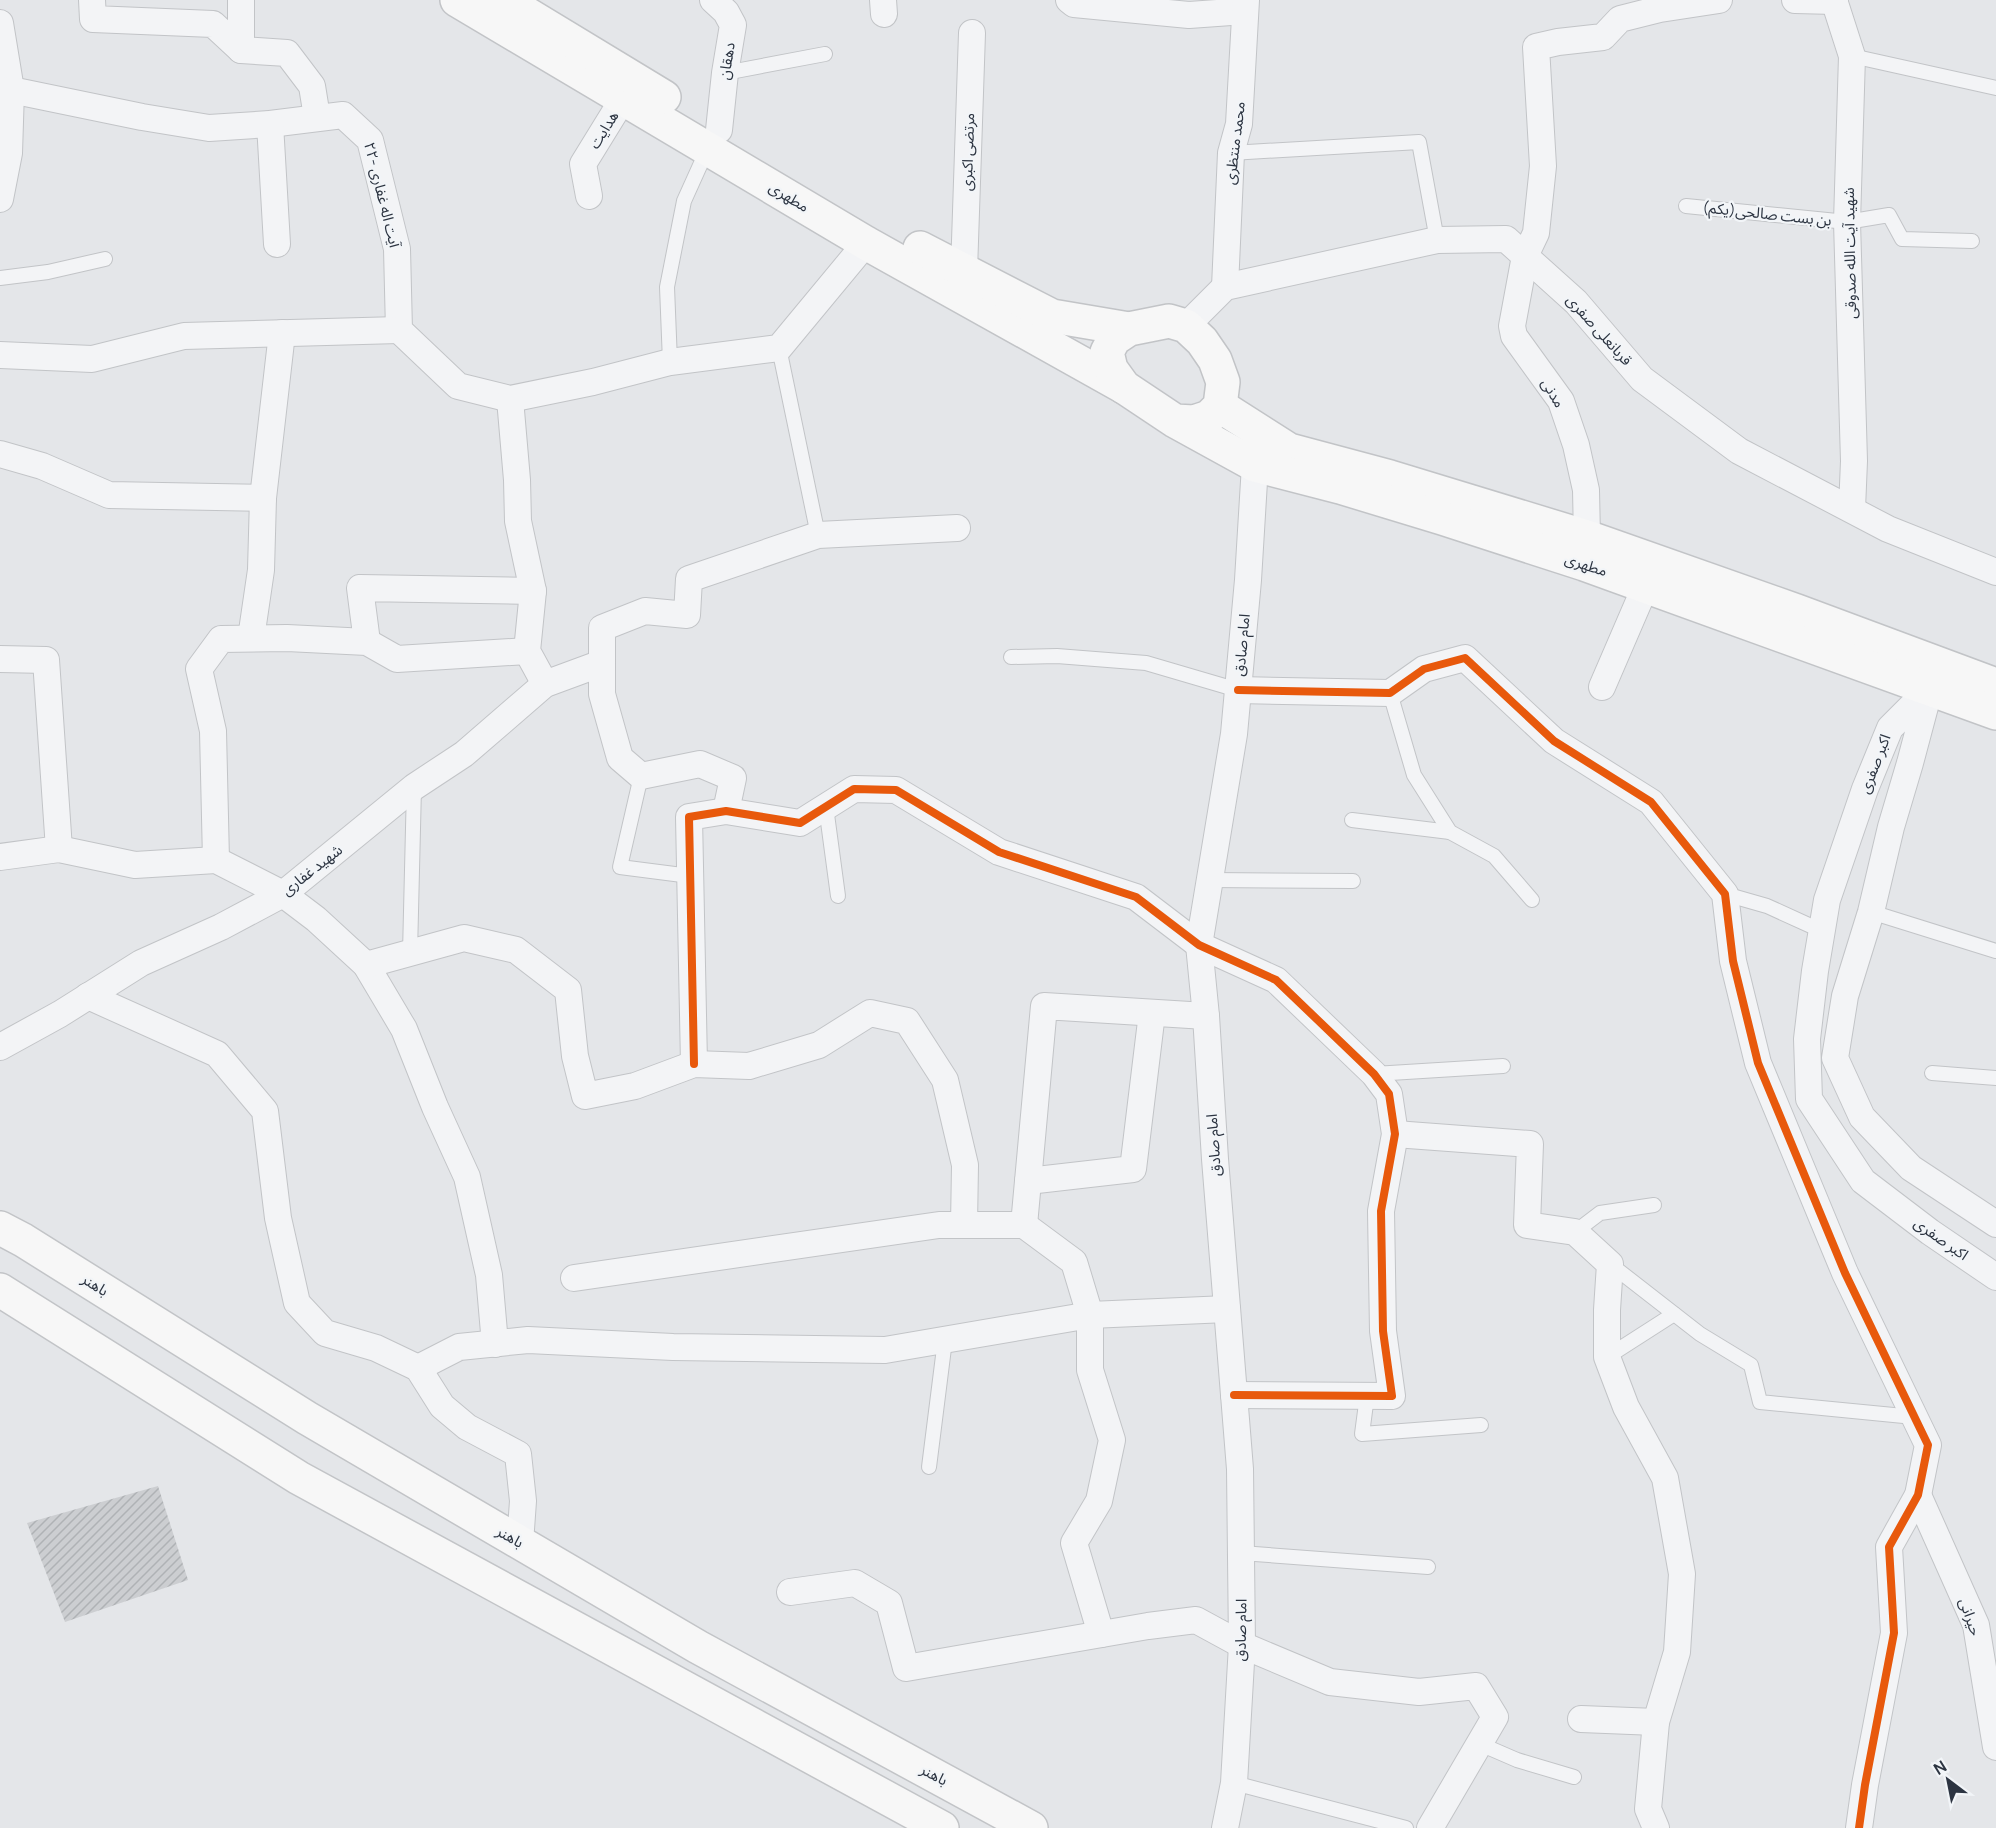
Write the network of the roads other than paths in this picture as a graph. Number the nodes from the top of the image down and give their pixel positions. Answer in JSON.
{"nodes":[{"id":1,"x":92,"y":0,"type":"edge"},
{"id":2,"x":242,"y":0,"type":"edge"},
{"id":3,"x":457,"y":0,"type":"edge"},
{"id":4,"x":504,"y":0,"type":"edge"},
{"id":5,"x":713,"y":0,"type":"edge"},
{"id":6,"x":1069,"y":0,"type":"edge"},
{"id":7,"x":1719,"y":0,"type":"edge"},
{"id":8,"x":1795,"y":0,"type":"edge"},
{"id":9,"x":1835,"y":1,"type":"edge"},
{"id":10,"x":1245,"y":6,"type":"edge"},
{"id":11,"x":0,"y":23,"type":"edge"},
{"id":12,"x":972,"y":33,"type":"dead end"},
{"id":13,"x":241,"y":50,"type":"junction"},
{"id":14,"x":825,"y":54,"type":"dead end"},
{"id":15,"x":1852,"y":56,"type":"junction"},
{"id":16,"x":725,"y":73,"type":"junction"},
{"id":17,"x":1996,"y":88,"type":"edge"},
{"id":18,"x":5,"y":90,"type":"edge"},
{"id":19,"x":623,"y":99,"type":"junction"},
{"id":20,"x":317,"y":117,"type":"junction"},
{"id":21,"x":270,"y":124,"type":"junction"},
{"id":22,"x":713,"y":140,"type":"junction"},
{"id":23,"x":1231,"y":153,"type":"junction"},
{"id":24,"x":589,"y":196,"type":"dead end"},
{"id":25,"x":0,"y":199,"type":"edge"},
{"id":26,"x":1686,"y":206,"type":"dead end"},
{"id":27,"x":1847,"y":222,"type":"junction"},
{"id":28,"x":1437,"y":240,"type":"junction"},
{"id":29,"x":1972,"y":242,"type":"dead end"},
{"id":30,"x":866,"y":243,"type":"junction"},
{"id":31,"x":277,"y":244,"type":"dead end"},
{"id":32,"x":1525,"y":256,"type":"junction"},
{"id":33,"x":105,"y":259,"type":"dead end"},
{"id":34,"x":964,"y":271,"type":"junction"},
{"id":35,"x":0,"y":278,"type":"edge"},
{"id":36,"x":1225,"y":287,"type":"junction"},
{"id":37,"x":1186,"y":326,"type":"junction"},
{"id":38,"x":1129,"y":329,"type":"junction"},
{"id":39,"x":399,"y":330,"type":"junction"},
{"id":40,"x":282,"y":333,"type":"junction"},
{"id":41,"x":779,"y":348,"type":"junction"},
{"id":42,"x":0,"y":355,"type":"edge"},
{"id":43,"x":670,"y":362,"type":"junction"},
{"id":44,"x":1124,"y":387,"type":"junction"},
{"id":45,"x":510,"y":399,"type":"junction"},
{"id":46,"x":1220,"y":406,"type":"junction"},
{"id":47,"x":1175,"y":421,"type":"junction"},
{"id":48,"x":1261,"y":450,"type":"junction"},
{"id":49,"x":0,"y":456,"type":"edge"},
{"id":50,"x":263,"y":498,"type":"junction"},
{"id":51,"x":1852,"y":509,"type":"junction"},
{"id":52,"x":957,"y":528,"type":"dead end"},
{"id":53,"x":818,"y":535,"type":"junction"},
{"id":54,"x":1586,"y":551,"type":"junction"},
{"id":55,"x":1996,"y":572,"type":"edge"},
{"id":56,"x":1646,"y":585,"type":"junction"},
{"id":57,"x":533,"y":591,"type":"junction"},
{"id":58,"x":251,"y":638,"type":"junction"},
{"id":59,"x":367,"y":642,"type":"junction"},
{"id":60,"x":527,"y":651,"type":"junction"},
{"id":61,"x":1011,"y":657,"type":"dead end"},
{"id":62,"x":0,"y":659,"type":"edge"},
{"id":63,"x":602,"y":663,"type":"junction"},
{"id":64,"x":1934,"y":676,"type":"junction"},
{"id":65,"x":545,"y":684,"type":"junction"},
{"id":66,"x":1996,"y":685,"type":"edge"},
{"id":67,"x":1602,"y":687,"type":"dead end"},
{"id":68,"x":1238,"y":690,"type":"junction"},
{"id":69,"x":1390,"y":693,"type":"junction"},
{"id":70,"x":1996,"y":713,"type":"edge"},
{"id":71,"x":641,"y":776,"type":"junction"},
{"id":72,"x":414,"y":788,"type":"junction"},
{"id":73,"x":826,"y":807,"type":"junction"},
{"id":74,"x":726,"y":811,"type":"junction"},
{"id":75,"x":1352,"y":820,"type":"dead end"},
{"id":76,"x":1450,"y":832,"type":"junction"},
{"id":77,"x":59,"y":849,"type":"junction"},
{"id":78,"x":0,"y":857,"type":"edge"},
{"id":79,"x":216,"y":860,"type":"junction"},
{"id":80,"x":690,"y":876,"type":"junction"},
{"id":81,"x":1209,"y":880,"type":"junction"},
{"id":82,"x":1353,"y":881,"type":"dead end"},
{"id":83,"x":283,"y":894,"type":"junction"},
{"id":84,"x":1725,"y":894,"type":"junction"},
{"id":85,"x":838,"y":896,"type":"dead end"},
{"id":86,"x":1532,"y":900,"type":"dead end"},
{"id":87,"x":1871,"y":912,"type":"junction"},
{"id":88,"x":1822,"y":931,"type":"junction"},
{"id":89,"x":1199,"y":945,"type":"junction"},
{"id":90,"x":1996,"y":951,"type":"edge"},
{"id":91,"x":410,"y":953,"type":"junction"},
{"id":92,"x":366,"y":965,"type":"junction"},
{"id":93,"x":88,"y":996,"type":"junction"},
{"id":94,"x":1152,"y":1013,"type":"junction"},
{"id":95,"x":1206,"y":1016,"type":"junction"},
{"id":96,"x":0,"y":1047,"type":"edge"},
{"id":97,"x":694,"y":1064,"type":"junction"},
{"id":98,"x":1503,"y":1066,"type":"dead end"},
{"id":99,"x":1932,"y":1073,"type":"dead end"},
{"id":100,"x":1374,"y":1074,"type":"junction"},
{"id":101,"x":1996,"y":1078,"type":"edge"},
{"id":102,"x":1395,"y":1134,"type":"junction"},
{"id":103,"x":1028,"y":1181,"type":"junction"},
{"id":104,"x":1654,"y":1205,"type":"dead end"},
{"id":105,"x":1996,"y":1224,"type":"edge"},
{"id":106,"x":964,"y":1225,"type":"junction"},
{"id":107,"x":1024,"y":1225,"type":"junction"},
{"id":108,"x":0,"y":1228,"type":"edge"},
{"id":109,"x":1575,"y":1232,"type":"junction"},
{"id":110,"x":1610,"y":1264,"type":"junction"},
{"id":111,"x":1996,"y":1276,"type":"edge"},
{"id":112,"x":574,"y":1278,"type":"dead end"},
{"id":113,"x":0,"y":1290,"type":"edge"},
{"id":114,"x":1227,"y":1309,"type":"junction"},
{"id":115,"x":1674,"y":1314,"type":"junction"},
{"id":116,"x":1090,"y":1315,"type":"junction"},
{"id":117,"x":945,"y":1340,"type":"junction"},
{"id":118,"x":495,"y":1344,"type":"junction"},
{"id":119,"x":1607,"y":1357,"type":"junction"},
{"id":120,"x":418,"y":1368,"type":"junction"},
{"id":121,"x":1234,"y":1395,"type":"junction"},
{"id":122,"x":1366,"y":1396,"type":"junction"},
{"id":123,"x":1914,"y":1417,"type":"junction"},
{"id":124,"x":1481,"y":1425,"type":"dead end"},
{"id":125,"x":929,"y":1467,"type":"dead end"},
{"id":126,"x":1918,"y":1495,"type":"junction"},
{"id":127,"x":520,"y":1543,"type":"junction"},
{"id":128,"x":1241,"y":1553,"type":"junction"},
{"id":129,"x":1428,"y":1567,"type":"dead end"},
{"id":130,"x":790,"y":1592,"type":"dead end"},
{"id":131,"x":1101,"y":1634,"type":"junction"},
{"id":132,"x":1242,"y":1645,"type":"junction"},
{"id":133,"x":1581,"y":1719,"type":"dead end"},
{"id":134,"x":1656,"y":1722,"type":"junction"},
{"id":135,"x":1480,"y":1744,"type":"junction"},
{"id":136,"x":1996,"y":1747,"type":"edge"},
{"id":137,"x":1574,"y":1777,"type":"dead end"},
{"id":138,"x":1234,"y":1784,"type":"junction"},
{"id":139,"x":978,"y":1815,"type":"edge"},
{"id":140,"x":942,"y":1828,"type":"edge"},
{"id":141,"x":1031,"y":1828,"type":"edge"},
{"id":142,"x":1225,"y":1828,"type":"edge"},
{"id":143,"x":1406,"y":1828,"type":"edge"},
{"id":144,"x":1430,"y":1828,"type":"edge"},
{"id":145,"x":1656,"y":1828,"type":"edge"},
{"id":146,"x":1859,"y":1828,"type":"edge"}],
"edges":[{"from":1,"to":13,"type":"street"},
{"from":2,"to":13,"type":"street"},
{"from":3,"to":19,"type":"main road","name":"مطهری"},
{"from":4,"to":22,"type":"main road","name":"مطهری"},
{"from":5,"to":16,"type":"street","name":"دهقان"},
{"from":6,"to":10,"type":"street"},
{"from":7,"to":32,"type":"street","name":"مدنی"},
{"from":8,"to":9,"type":"street"},
{"from":9,"to":15,"type":"street","name":"شهید آیت الله صدوقی"},
{"from":10,"to":23,"type":"street","name":"محمد منتظری"},
{"from":11,"to":18,"type":"street"},
{"from":12,"to":34,"type":"street","name":"مرتضی اکبری"},
{"from":13,"to":20,"type":"street"},
{"from":14,"to":16,"type":"lane"},
{"from":15,"to":17,"type":"lane"},
{"from":15,"to":27,"type":"street","name":"شهید آیت الله صدوقی"},
{"from":16,"to":22,"type":"street","name":"دهقان"},
{"from":18,"to":21,"type":"street","name":"۲۲- آیت اله غفاری"},
{"from":18,"to":25,"type":"street"},
{"from":19,"to":22,"type":"main road","name":"مطهری"},
{"from":19,"to":24,"type":"street","name":"هدایت"},
{"from":20,"to":21,"type":"street","name":"۲۲- آیت اله غفاری"},
{"from":20,"to":39,"type":"street","name":"۲۲- آیت اله غفاری"},
{"from":21,"to":31,"type":"street"},
{"from":22,"to":30,"type":"main road","name":"مطهری"},
{"from":22,"to":34,"type":"main road","name":"مطهری"},
{"from":22,"to":43,"type":"lane"},
{"from":23,"to":28,"type":"lane"},
{"from":23,"to":36,"type":"street","name":"محمد منتظری"},
{"from":26,"to":27,"type":"lane","name":"بن بست صالحی(یکم)"},
{"from":27,"to":29,"type":"lane","name":"بن بست صالحی(یکم)"},
{"from":27,"to":51,"type":"street","name":"شهید آیت الله صدوقی"},
{"from":28,"to":32,"type":"street","name":"قربانعلی صفری"},
{"from":28,"to":36,"type":"street","name":"قربانعلی صفری"},
{"from":30,"to":41,"type":"street"},
{"from":30,"to":44,"type":"main road","name":"مطهری"},
{"from":32,"to":51,"type":"street","name":"قربانعلی صفری"},
{"from":32,"to":54,"type":"street","name":"مدنی"},
{"from":33,"to":35,"type":"lane"},
{"from":34,"to":38,"type":"main road","name":"مطهری"},
{"from":36,"to":37,"type":"street"},
{"from":37,"to":38,"type":"main road"},
{"from":37,"to":46,"type":"main road"},
{"from":38,"to":44,"type":"main road"},
{"from":39,"to":40,"type":"street"},
{"from":39,"to":45,"type":"street"},
{"from":40,"to":42,"type":"street"},
{"from":40,"to":50,"type":"street"},
{"from":41,"to":43,"type":"street"},
{"from":41,"to":53,"type":"lane"},
{"from":43,"to":45,"type":"street"},
{"from":44,"to":47,"type":"main road"},
{"from":45,"to":57,"type":"street"},
{"from":46,"to":47,"type":"main road"},
{"from":46,"to":48,"type":"main road","name":"مطهری"},
{"from":47,"to":48,"type":"main road","name":"مطهری"},
{"from":48,"to":54,"type":"main road","name":"مطهری"},
{"from":48,"to":68,"type":"street","name":"امام صادق"},
{"from":49,"to":50,"type":"street"},
{"from":50,"to":58,"type":"street"},
{"from":51,"to":55,"type":"street","name":"قربانعلی صفری"},
{"from":52,"to":53,"type":"street"},
{"from":53,"to":63,"type":"street"},
{"from":54,"to":56,"type":"main road","name":"مطهری"},
{"from":54,"to":64,"type":"main road","name":"مطهری"},
{"from":56,"to":64,"type":"main road","name":"مطهری"},
{"from":56,"to":67,"type":"street"},
{"from":57,"to":59,"type":"street"},
{"from":57,"to":60,"type":"street"},
{"from":58,"to":59,"type":"street"},
{"from":58,"to":79,"type":"street"},
{"from":59,"to":60,"type":"street"},
{"from":60,"to":65,"type":"street"},
{"from":61,"to":68,"type":"lane"},
{"from":62,"to":77,"type":"street"},
{"from":63,"to":65,"type":"street","name":"شهید غفاری"},
{"from":63,"to":71,"type":"street"},
{"from":64,"to":66,"type":"main road","name":"مطهری"},
{"from":64,"to":70,"type":"main road","name":"مطهری"},
{"from":64,"to":87,"type":"street","name":"اکبر صفری"},
{"from":64,"to":88,"type":"street","name":"اکبر صفری"},
{"from":65,"to":72,"type":"street","name":"شهید غفاری"},
{"from":68,"to":69,"type":"street"},
{"from":68,"to":81,"type":"street","name":"امام صادق"},
{"from":69,"to":76,"type":"lane"},
{"from":69,"to":84,"type":"street"},
{"from":71,"to":74,"type":"street"},
{"from":71,"to":80,"type":"lane"},
{"from":72,"to":83,"type":"street","name":"شهید غفاری"},
{"from":72,"to":91,"type":"lane"},
{"from":73,"to":74,"type":"street"},
{"from":73,"to":85,"type":"lane"},
{"from":73,"to":89,"type":"street"},
{"from":74,"to":80,"type":"street"},
{"from":75,"to":76,"type":"lane"},
{"from":76,"to":86,"type":"lane"},
{"from":77,"to":78,"type":"street"},
{"from":77,"to":79,"type":"street"},
{"from":79,"to":83,"type":"street"},
{"from":80,"to":97,"type":"street"},
{"from":81,"to":82,"type":"lane"},
{"from":81,"to":89,"type":"street","name":"امام صادق"},
{"from":83,"to":92,"type":"street"},
{"from":83,"to":93,"type":"street","name":"شهید غفاری"},
{"from":84,"to":88,"type":"lane"},
{"from":84,"to":123,"type":"street"},
{"from":87,"to":90,"type":"lane"},
{"from":87,"to":105,"type":"street","name":"اکبر صفری"},
{"from":88,"to":111,"type":"street","name":"اکبر صفری"},
{"from":89,"to":95,"type":"street","name":"امام صادق"},
{"from":89,"to":100,"type":"street"},
{"from":91,"to":92,"type":"street"},
{"from":91,"to":97,"type":"street"},
{"from":92,"to":118,"type":"street"},
{"from":93,"to":96,"type":"street","name":"شهید غفاری"},
{"from":93,"to":120,"type":"street"},
{"from":94,"to":95,"type":"street"},
{"from":94,"to":103,"type":"street"},
{"from":94,"to":103,"type":"street"},
{"from":95,"to":114,"type":"street","name":"امام صادق"},
{"from":97,"to":106,"type":"street"},
{"from":98,"to":100,"type":"lane"},
{"from":99,"to":101,"type":"lane"},
{"from":100,"to":102,"type":"street"},
{"from":102,"to":109,"type":"street"},
{"from":102,"to":122,"type":"street"},
{"from":103,"to":107,"type":"street"},
{"from":104,"to":109,"type":"lane"},
{"from":106,"to":107,"type":"street"},
{"from":106,"to":112,"type":"street"},
{"from":107,"to":116,"type":"street"},
{"from":108,"to":127,"type":"main road","name":"باهنر"},
{"from":109,"to":110,"type":"street"},
{"from":110,"to":115,"type":"lane"},
{"from":110,"to":119,"type":"street"},
{"from":113,"to":140,"type":"main road"},
{"from":114,"to":116,"type":"street"},
{"from":114,"to":121,"type":"street","name":"امام صادق"},
{"from":115,"to":119,"type":"lane"},
{"from":115,"to":123,"type":"lane"},
{"from":116,"to":117,"type":"street"},
{"from":116,"to":131,"type":"street"},
{"from":117,"to":118,"type":"street"},
{"from":117,"to":125,"type":"lane"},
{"from":118,"to":120,"type":"street"},
{"from":119,"to":134,"type":"street"},
{"from":120,"to":127,"type":"street"},
{"from":121,"to":122,"type":"street"},
{"from":121,"to":128,"type":"street","name":"امام صادق"},
{"from":122,"to":124,"type":"lane"},
{"from":123,"to":126,"type":"street"},
{"from":126,"to":136,"type":"street","name":"حیرانی"},
{"from":126,"to":146,"type":"street"},
{"from":127,"to":139,"type":"main road","name":"باهنر"},
{"from":128,"to":129,"type":"lane"},
{"from":128,"to":132,"type":"street","name":"امام صادق"},
{"from":130,"to":131,"type":"street"},
{"from":131,"to":132,"type":"street"},
{"from":132,"to":135,"type":"street"},
{"from":132,"to":138,"type":"street","name":"امام صادق"},
{"from":133,"to":134,"type":"street"},
{"from":134,"to":145,"type":"street"},
{"from":135,"to":137,"type":"lane"},
{"from":135,"to":144,"type":"street"},
{"from":138,"to":142,"type":"street","name":"امام صادق"},
{"from":138,"to":143,"type":"lane"},
{"from":139,"to":141,"type":"main road","name":"باهنر"}]}
